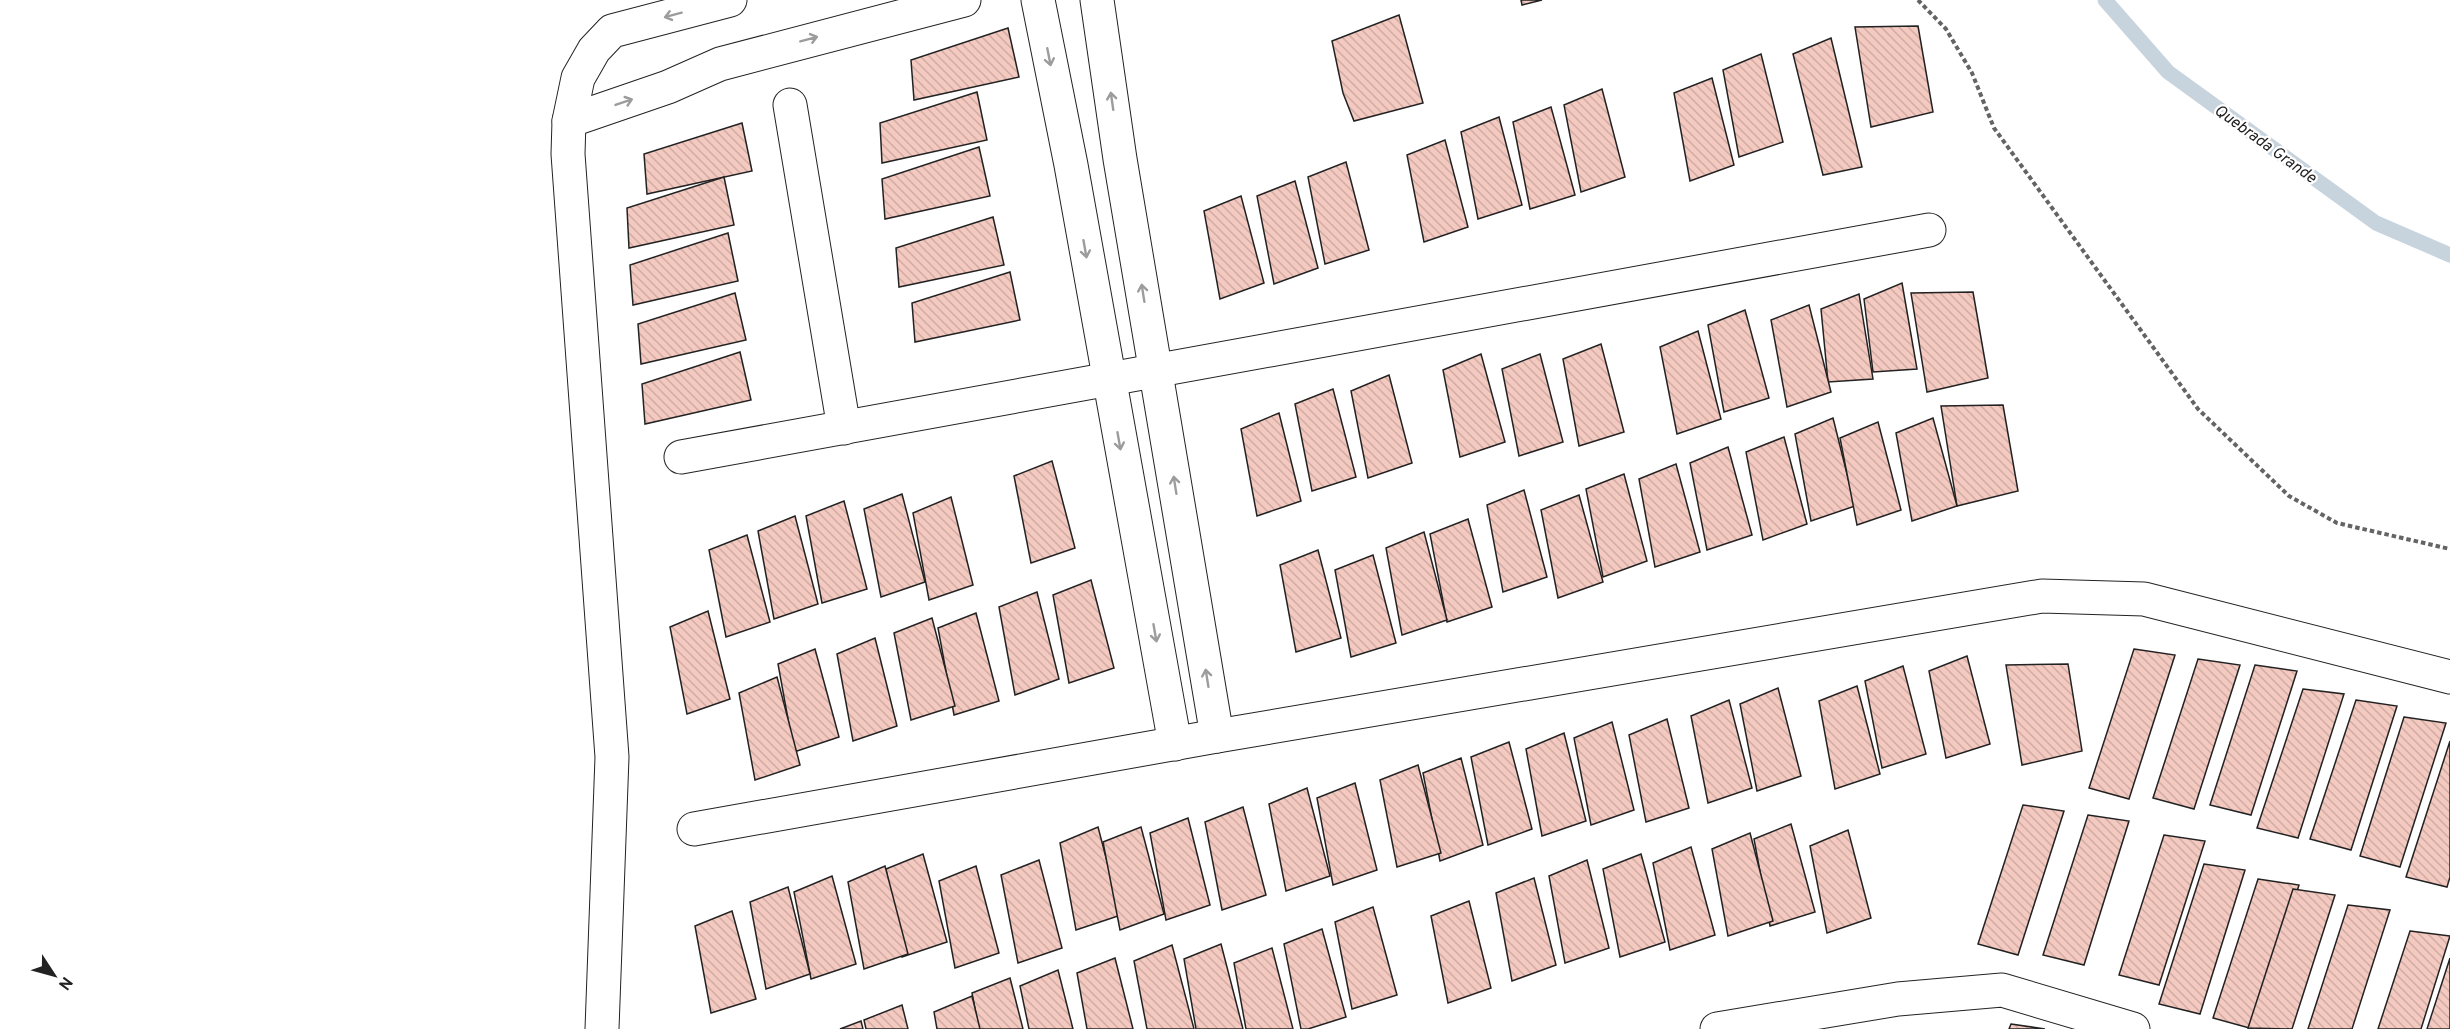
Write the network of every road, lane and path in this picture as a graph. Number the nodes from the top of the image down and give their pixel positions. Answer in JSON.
{"nodes":[{"id":1,"x":730,"y":0,"type":"edge"},
{"id":2,"x":964,"y":0,"type":"edge"},
{"id":3,"x":1038,"y":0,"type":"edge"},
{"id":4,"x":1097,"y":0,"type":"edge"},
{"id":5,"x":1918,"y":0,"type":"edge"},
{"id":6,"x":790,"y":105,"type":"dead end"},
{"id":7,"x":569,"y":121,"type":"junction"},
{"id":8,"x":1120,"y":159,"type":"junction"},
{"id":9,"x":1071,"y":165,"type":"junction"},
{"id":10,"x":1929,"y":230,"type":"dead end"},
{"id":11,"x":1156,"y":371,"type":"junction"},
{"id":12,"x":1108,"y":379,"type":"junction"},
{"id":13,"x":844,"y":428,"type":"junction"},
{"id":14,"x":681,"y":457,"type":"dead end"},
{"id":15,"x":2450,"y":549,"type":"edge"},
{"id":16,"x":2450,"y":677,"type":"edge"},
{"id":17,"x":1216,"y":735,"type":"junction"},
{"id":18,"x":1175,"y":744,"type":"junction"},
{"id":19,"x":694,"y":830,"type":"dead end"},
{"id":20,"x":1763,"y":1026,"type":"edge"},
{"id":21,"x":602,"y":1029,"type":"edge"},
{"id":22,"x":1717,"y":1029,"type":"edge"},
{"id":23,"x":2133,"y":1029,"type":"edge"}],
"edges":[{"from":1,"to":7,"type":"street","one_way":true},
{"from":7,"to":2,"type":"street","one_way":true},
{"from":3,"to":9,"type":"street","one_way":true},
{"from":8,"to":4,"type":"street","one_way":true},
{"from":5,"to":15,"type":"path"},
{"from":6,"to":13,"type":"street"},
{"from":7,"to":21,"type":"street"},
{"from":8,"to":9,"type":"street"},
{"from":11,"to":8,"type":"street","one_way":true},
{"from":9,"to":12,"type":"street","one_way":true},
{"from":10,"to":11,"type":"street"},
{"from":11,"to":12,"type":"street"},
{"from":17,"to":11,"type":"street","one_way":true},
{"from":12,"to":13,"type":"street"},
{"from":12,"to":18,"type":"street","one_way":true},
{"from":13,"to":14,"type":"street"},
{"from":16,"to":17,"type":"street"},
{"from":17,"to":18,"type":"street"},
{"from":18,"to":19,"type":"street"},
{"from":20,"to":22,"type":"street"},
{"from":20,"to":23,"type":"street"}]}
